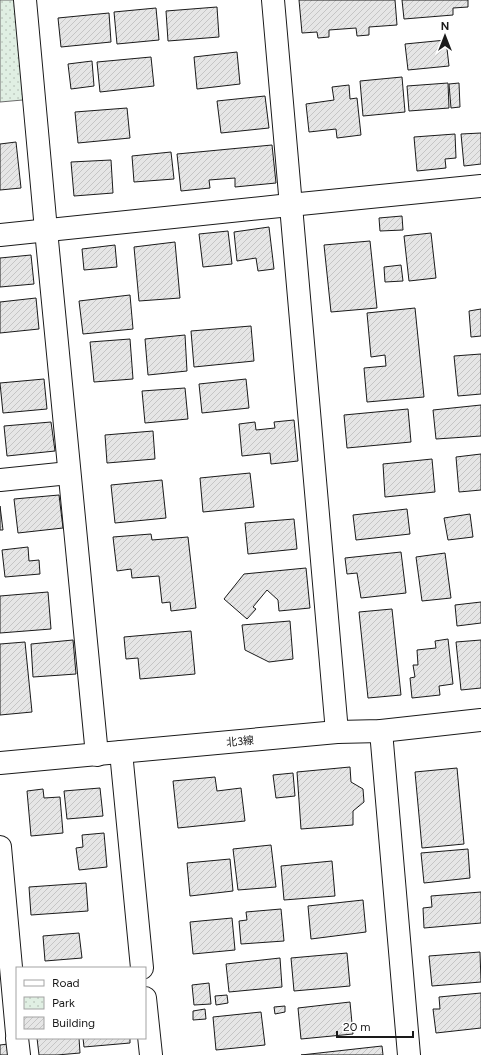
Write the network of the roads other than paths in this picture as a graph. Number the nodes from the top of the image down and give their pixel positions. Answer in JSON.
{"nodes":[{"id":1,"x":25,"y":0,"type":"edge"},
{"id":2,"x":273,"y":0,"type":"edge"},
{"id":3,"x":481,"y":186,"type":"edge"},
{"id":4,"x":290,"y":204,"type":"junction"},
{"id":5,"x":46,"y":230,"type":"junction"},
{"id":6,"x":0,"y":235,"type":"edge"},
{"id":7,"x":69,"y":473,"type":"junction"},
{"id":8,"x":0,"y":480,"type":"edge"},
{"id":9,"x":481,"y":720,"type":"edge"},
{"id":10,"x":381,"y":731,"type":"junction"},
{"id":11,"x":337,"y":732,"type":"junction"},
{"id":12,"x":121,"y":752,"type":"junction"},
{"id":13,"x":97,"y":754,"type":"junction"},
{"id":14,"x":0,"y":763,"type":"edge"},
{"id":15,"x":0,"y":847,"type":"edge"},
{"id":16,"x":142,"y":967,"type":"edge"},
{"id":17,"x":146,"y":1008,"type":"edge"},
{"id":18,"x":16,"y":1022,"type":"edge"},
{"id":19,"x":17,"y":1039,"type":"edge"},
{"id":20,"x":19,"y":1055,"type":"edge"},
{"id":21,"x":151,"y":1055,"type":"edge"},
{"id":22,"x":410,"y":1055,"type":"edge"}],
"edges":[{"from":1,"to":5,"type":"street"},
{"from":2,"to":4,"type":"street"},
{"from":3,"to":4,"type":"street"},
{"from":4,"to":5,"type":"street"},
{"from":4,"to":11,"type":"street"},
{"from":5,"to":6,"type":"street"},
{"from":5,"to":7,"type":"street"},
{"from":7,"to":8,"type":"street"},
{"from":7,"to":13,"type":"street"},
{"from":9,"to":10,"type":"street","name":"北3線"},
{"from":10,"to":11,"type":"street","name":"北3線"},
{"from":10,"to":22,"type":"street"},
{"from":11,"to":12,"type":"street","name":"北3線"},
{"from":12,"to":13,"type":"street","name":"北3線"},
{"from":12,"to":16,"type":"street"},
{"from":13,"to":14,"type":"street","name":"北3線"},
{"from":15,"to":18,"type":"street"},
{"from":17,"to":21,"type":"street"},
{"from":19,"to":20,"type":"street"}]}
